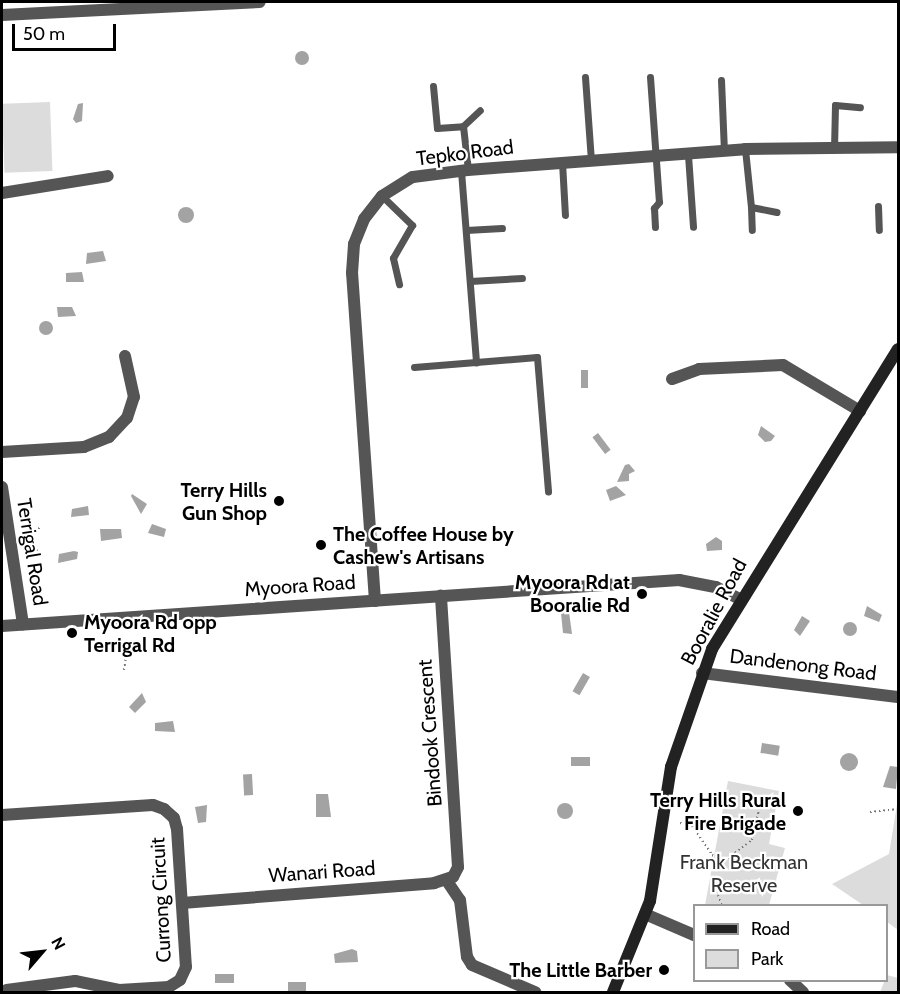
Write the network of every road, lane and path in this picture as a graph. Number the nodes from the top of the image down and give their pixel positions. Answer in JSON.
{"nodes":[{"id":1,"x":260,"y":2,"type":"edge"},
{"id":2,"x":2,"y":15,"type":"edge"},
{"id":3,"x":585,"y":77,"type":"dead end"},
{"id":4,"x":650,"y":77,"type":"dead end"},
{"id":5,"x":721,"y":80,"type":"dead end"},
{"id":6,"x":433,"y":86,"type":"dead end"},
{"id":7,"x":860,"y":107,"type":"dead end"},
{"id":8,"x":480,"y":110,"type":"dead end"},
{"id":9,"x":463,"y":126,"type":"junction"},
{"id":10,"x":898,"y":147,"type":"edge"},
{"id":11,"x":834,"y":149,"type":"junction"},
{"id":12,"x":745,"y":150,"type":"junction"},
{"id":13,"x":724,"y":151,"type":"junction"},
{"id":14,"x":688,"y":154,"type":"junction"},
{"id":15,"x":655,"y":157,"type":"junction"},
{"id":16,"x":591,"y":160,"type":"junction"},
{"id":17,"x":562,"y":162,"type":"junction"},
{"id":18,"x":464,"y":170,"type":"junction"},
{"id":19,"x":108,"y":176,"type":"dead end"},
{"id":20,"x":2,"y":193,"type":"edge"},
{"id":21,"x":382,"y":196,"type":"junction"},
{"id":22,"x":878,"y":206,"type":"dead end"},
{"id":23,"x":751,"y":207,"type":"junction"},
{"id":24,"x":777,"y":212,"type":"dead end"},
{"id":25,"x":565,"y":215,"type":"dead end"},
{"id":26,"x":655,"y":227,"type":"dead end"},
{"id":27,"x":693,"y":227,"type":"dead end"},
{"id":28,"x":502,"y":228,"type":"dead end"},
{"id":29,"x":466,"y":230,"type":"junction"},
{"id":30,"x":879,"y":230,"type":"dead end"},
{"id":31,"x":753,"y":231,"type":"dead end"},
{"id":32,"x":522,"y":278,"type":"dead end"},
{"id":33,"x":470,"y":281,"type":"junction"},
{"id":34,"x":399,"y":284,"type":"dead end"},
{"id":35,"x":898,"y":349,"type":"edge"},
{"id":36,"x":125,"y":356,"type":"dead end"},
{"id":37,"x":476,"y":362,"type":"junction"},
{"id":38,"x":414,"y":366,"type":"dead end"},
{"id":39,"x":672,"y":379,"type":"dead end"},
{"id":40,"x":860,"y":411,"type":"junction"},
{"id":41,"x":2,"y":452,"type":"edge"},
{"id":42,"x":2,"y":487,"type":"edge"},
{"id":43,"x":548,"y":492,"type":"dead end"},
{"id":44,"x":42,"y":527,"type":"dead end"},
{"id":45,"x":37,"y":551,"type":"dead end"},
{"id":46,"x":441,"y":596,"type":"junction"},
{"id":47,"x":741,"y":600,"type":"junction"},
{"id":48,"x":375,"y":601,"type":"junction"},
{"id":49,"x":23,"y":624,"type":"junction"},
{"id":50,"x":2,"y":626,"type":"edge"},
{"id":51,"x":141,"y":646,"type":"dead end"},
{"id":52,"x":124,"y":670,"type":"dead end"},
{"id":53,"x":702,"y":673,"type":"junction"},
{"id":54,"x":898,"y":697,"type":"edge"},
{"id":55,"x":760,"y":806,"type":"dead end"},
{"id":56,"x":898,"y":809,"type":"edge"},
{"id":57,"x":870,"y":812,"type":"dead end"},
{"id":58,"x":2,"y":815,"type":"edge"},
{"id":59,"x":680,"y":824,"type":"dead end"},
{"id":60,"x":447,"y":881,"type":"junction"},
{"id":61,"x":718,"y":895,"type":"dead end"},
{"id":62,"x":182,"y":903,"type":"junction"},
{"id":63,"x":721,"y":904,"type":"edge"},
{"id":64,"x":645,"y":914,"type":"junction"},
{"id":65,"x":693,"y":935,"type":"edge"},
{"id":66,"x":791,"y":982,"type":"edge"},
{"id":67,"x":7,"y":990,"type":"dead end"},
{"id":68,"x":535,"y":993,"type":"edge"},
{"id":69,"x":613,"y":993,"type":"edge"},
{"id":70,"x":803,"y":993,"type":"edge"}],
"edges":[{"from":1,"to":2,"type":"street"},
{"from":3,"to":16,"type":"lane"},
{"from":4,"to":15,"type":"lane"},
{"from":5,"to":13,"type":"lane"},
{"from":6,"to":9,"type":"lane"},
{"from":7,"to":11,"type":"lane"},
{"from":8,"to":9,"type":"lane"},
{"from":9,"to":18,"type":"lane"},
{"from":10,"to":11,"type":"street","name":"Tepko Road"},
{"from":11,"to":12,"type":"street","name":"Tepko Road"},
{"from":12,"to":13,"type":"street","name":"Tepko Road"},
{"from":12,"to":23,"type":"lane"},
{"from":13,"to":14,"type":"street","name":"Tepko Road"},
{"from":14,"to":15,"type":"street","name":"Tepko Road"},
{"from":14,"to":27,"type":"lane"},
{"from":15,"to":16,"type":"street","name":"Tepko Road"},
{"from":15,"to":26,"type":"lane"},
{"from":16,"to":17,"type":"street","name":"Tepko Road"},
{"from":17,"to":18,"type":"street","name":"Tepko Road"},
{"from":17,"to":25,"type":"lane"},
{"from":18,"to":21,"type":"street","name":"Tepko Road"},
{"from":18,"to":29,"type":"lane"},
{"from":19,"to":20,"type":"street"},
{"from":21,"to":34,"type":"lane"},
{"from":21,"to":48,"type":"street","name":"Tepko Road"},
{"from":22,"to":30,"type":"lane"},
{"from":23,"to":24,"type":"lane"},
{"from":23,"to":31,"type":"lane"},
{"from":28,"to":29,"type":"lane"},
{"from":29,"to":33,"type":"lane"},
{"from":32,"to":33,"type":"lane"},
{"from":33,"to":37,"type":"lane"},
{"from":35,"to":40,"type":"street","name":"Booralie Road"},
{"from":36,"to":41,"type":"street"},
{"from":37,"to":38,"type":"lane"},
{"from":37,"to":43,"type":"lane"},
{"from":39,"to":40,"type":"street"},
{"from":40,"to":47,"type":"street","name":"Booralie Road"},
{"from":42,"to":49,"type":"street","name":"Terrigal Road"},
{"from":44,"to":45,"type":"path"},
{"from":46,"to":47,"type":"street","name":"Myoora Road"},
{"from":46,"to":48,"type":"street","name":"Myoora Road"},
{"from":46,"to":60,"type":"street","name":"Bindook Crescent"},
{"from":47,"to":53,"type":"street","name":"Booralie Road"},
{"from":48,"to":49,"type":"street","name":"Myoora Road"},
{"from":49,"to":50,"type":"street","name":"Myoora Road"},
{"from":51,"to":52,"type":"path"},
{"from":53,"to":54,"type":"street","name":"Dandenong Road"},
{"from":53,"to":64,"type":"street","name":"Booralie Road"},
{"from":55,"to":59,"type":"path"},
{"from":56,"to":57,"type":"path"},
{"from":58,"to":62,"type":"street","name":"Currong Circuit"},
{"from":60,"to":62,"type":"street","name":"Wanari Road"},
{"from":60,"to":68,"type":"street"},
{"from":61,"to":63,"type":"path"},
{"from":62,"to":67,"type":"street","name":"Currong Circuit"},
{"from":64,"to":65,"type":"street"},
{"from":64,"to":69,"type":"street","name":"Booralie Road"},
{"from":66,"to":70,"type":"street"}]}
